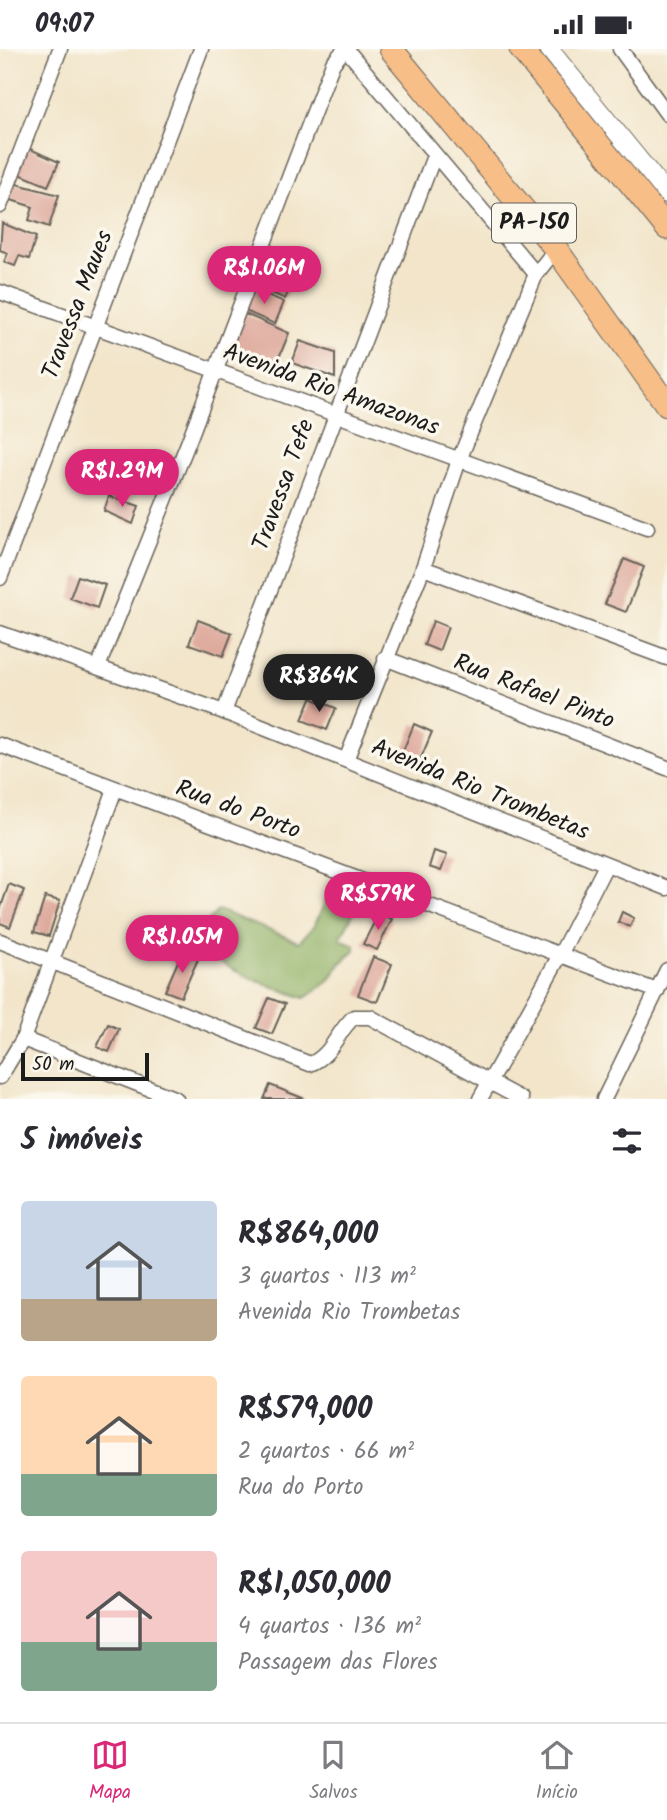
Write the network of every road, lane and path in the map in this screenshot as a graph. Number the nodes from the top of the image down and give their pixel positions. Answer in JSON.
{"nodes":[{"id":1,"x":60,"y":49,"type":"edge"},
{"id":2,"x":201,"y":49,"type":"edge"},
{"id":3,"x":346,"y":49,"type":"edge"},
{"id":4,"x":391,"y":49,"type":"edge"},
{"id":5,"x":410,"y":49,"type":"edge"},
{"id":6,"x":506,"y":49,"type":"edge"},
{"id":7,"x":521,"y":49,"type":"edge"},
{"id":8,"x":549,"y":49,"type":"edge"},
{"id":9,"x":620,"y":49,"type":"edge"},
{"id":10,"x":667,"y":114,"type":"edge"},
{"id":11,"x":583,"y":127,"type":"junction"},
{"id":12,"x":434,"y":156,"type":"junction"},
{"id":13,"x":642,"y":182,"type":"junction"},
{"id":14,"x":509,"y":193,"type":"junction"},
{"id":15,"x":667,"y":194,"type":"edge"},
{"id":16,"x":0,"y":206,"type":"edge"},
{"id":17,"x":667,"y":228,"type":"edge"},
{"id":18,"x":556,"y":249,"type":"junction"},
{"id":19,"x":536,"y":274,"type":"junction"},
{"id":20,"x":0,"y":292,"type":"edge"},
{"id":21,"x":93,"y":328,"type":"junction"},
{"id":22,"x":215,"y":372,"type":"junction"},
{"id":23,"x":667,"y":405,"type":"edge"},
{"id":24,"x":334,"y":416,"type":"junction"},
{"id":25,"x":460,"y":460,"type":"junction"},
{"id":26,"x":647,"y":528,"type":"dead end"},
{"id":27,"x":423,"y":568,"type":"junction"},
{"id":28,"x":0,"y":578,"type":"edge"},
{"id":29,"x":0,"y":633,"type":"edge"},
{"id":30,"x":385,"y":658,"type":"junction"},
{"id":31,"x":667,"y":658,"type":"edge"},
{"id":32,"x":98,"y":667,"type":"junction"},
{"id":33,"x":224,"y":712,"type":"junction"},
{"id":34,"x":0,"y":745,"type":"edge"},
{"id":35,"x":346,"y":760,"type":"junction"},
{"id":36,"x":667,"y":768,"type":"edge"},
{"id":37,"x":115,"y":789,"type":"junction"},
{"id":38,"x":606,"y":865,"type":"junction"},
{"id":39,"x":667,"y":888,"type":"edge"},
{"id":40,"x":0,"y":941,"type":"edge"},
{"id":41,"x":560,"y":954,"type":"junction"},
{"id":42,"x":51,"y":960,"type":"junction"},
{"id":43,"x":667,"y":970,"type":"edge"},
{"id":44,"x":657,"y":991,"type":"junction"},
{"id":45,"x":23,"y":1038,"type":"junction"},
{"id":46,"x":0,"y":1077,"type":"edge"},
{"id":47,"x":489,"y":1082,"type":"junction"},
{"id":48,"x":176,"y":1099,"type":"edge"},
{"id":49,"x":480,"y":1099,"type":"edge"},
{"id":50,"x":521,"y":1099,"type":"edge"},
{"id":51,"x":604,"y":1099,"type":"edge"}],
"edges":[{"from":1,"to":16,"type":"street"},
{"from":2,"to":21,"type":"street","name":"Travessa Maues"},
{"from":3,"to":12,"type":"street"},
{"from":3,"to":22,"type":"street"},
{"from":4,"to":14,"type":"main road","number":"PA-150"},
{"from":5,"to":14,"type":"main road"},
{"from":6,"to":11,"type":"main road"},
{"from":7,"to":11,"type":"main road"},
{"from":8,"to":13,"type":"street"},
{"from":9,"to":10,"type":"street"},
{"from":11,"to":13,"type":"main road"},
{"from":12,"to":19,"type":"street"},
{"from":12,"to":24,"type":"street","name":"Travessa Tefe"},
{"from":13,"to":15,"type":"street"},
{"from":13,"to":17,"type":"main road"},
{"from":14,"to":18,"type":"main road","number":"PA-150"},
{"from":18,"to":19,"type":"street"},
{"from":18,"to":23,"type":"main road","number":"PA-150"},
{"from":19,"to":25,"type":"street"},
{"from":20,"to":21,"type":"street","name":"Avenida Rio Amazonas"},
{"from":21,"to":22,"type":"street","name":"Avenida Rio Amazonas"},
{"from":21,"to":28,"type":"street","name":"Travessa Maues"},
{"from":22,"to":24,"type":"street","name":"Avenida Rio Amazonas"},
{"from":22,"to":32,"type":"street"},
{"from":24,"to":25,"type":"street","name":"Avenida Rio Amazonas"},
{"from":24,"to":33,"type":"street","name":"Travessa Tefe"},
{"from":25,"to":26,"type":"street","name":"Avenida Rio Amazonas"},
{"from":25,"to":27,"type":"street"},
{"from":27,"to":30,"type":"street"},
{"from":27,"to":31,"type":"street"},
{"from":29,"to":32,"type":"street","name":"Avenida Rio Trombetas"},
{"from":30,"to":35,"type":"street"},
{"from":30,"to":36,"type":"street","name":"Rua Rafael Pinto"},
{"from":32,"to":33,"type":"street","name":"Avenida Rio Trombetas"},
{"from":33,"to":35,"type":"street","name":"Avenida Rio Trombetas"},
{"from":34,"to":37,"type":"street","name":"Rua do Porto"},
{"from":35,"to":38,"type":"street","name":"Avenida Rio Trombetas"},
{"from":37,"to":41,"type":"street","name":"Rua do Porto"},
{"from":37,"to":42,"type":"street"},
{"from":38,"to":39,"type":"street","name":"Avenida Rio Trombetas"},
{"from":38,"to":41,"type":"street"},
{"from":40,"to":42,"type":"street"},
{"from":41,"to":44,"type":"street","name":"Rua do Porto"},
{"from":41,"to":47,"type":"street"},
{"from":42,"to":45,"type":"street"},
{"from":42,"to":47,"type":"street"},
{"from":43,"to":44,"type":"street"},
{"from":44,"to":51,"type":"street"},
{"from":45,"to":46,"type":"street"},
{"from":45,"to":48,"type":"street"},
{"from":47,"to":49,"type":"street"},
{"from":47,"to":50,"type":"street"}]}
